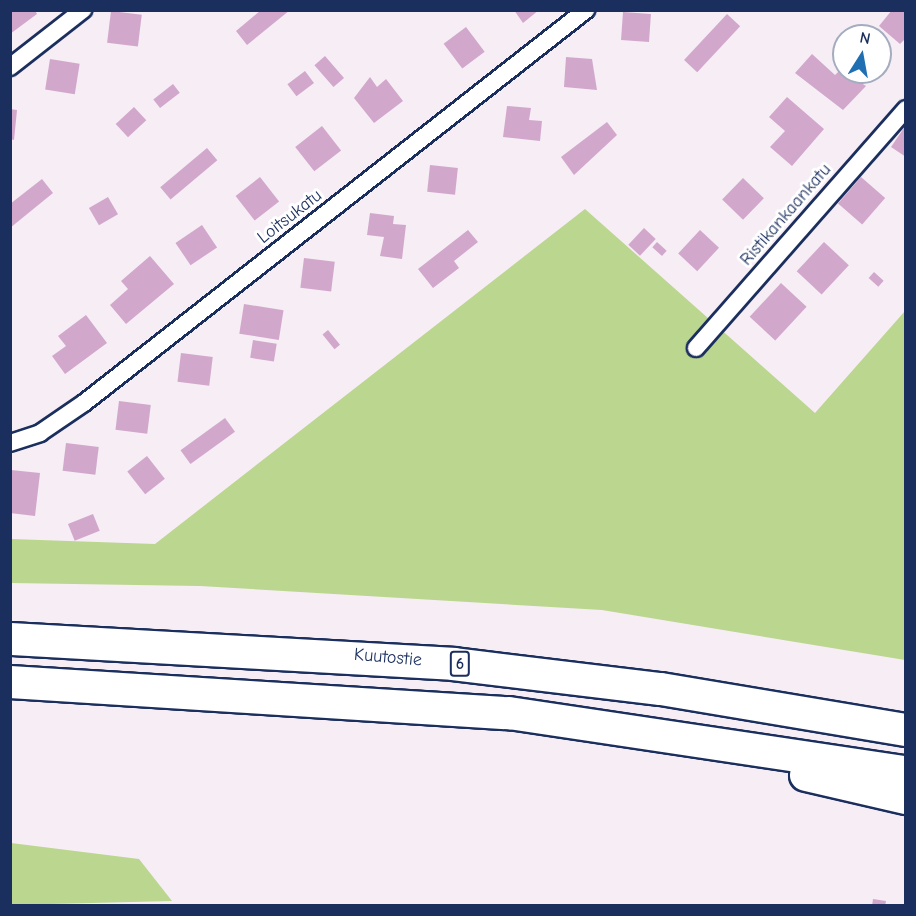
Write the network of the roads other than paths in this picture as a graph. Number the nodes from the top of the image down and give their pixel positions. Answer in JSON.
{"nodes":[{"id":1,"x":83,"y":10,"type":"edge"},
{"id":2,"x":586,"y":10,"type":"edge"},
{"id":3,"x":10,"y":67,"type":"edge"},
{"id":4,"x":906,"y":109,"type":"edge"},
{"id":5,"x":696,"y":348,"type":"dead end"},
{"id":6,"x":10,"y":444,"type":"edge"},
{"id":7,"x":10,"y":639,"type":"edge"},
{"id":8,"x":315,"y":652,"type":"junction"},
{"id":9,"x":10,"y":682,"type":"edge"},
{"id":10,"x":305,"y":696,"type":"junction"},
{"id":11,"x":906,"y":712,"type":"edge"},
{"id":12,"x":906,"y":729,"type":"edge"},
{"id":13,"x":906,"y":772,"type":"edge"},
{"id":14,"x":906,"y":798,"type":"edge"}],
"edges":[{"from":1,"to":3,"type":"street"},
{"from":2,"to":6,"type":"street","name":"Loitsukatu"},
{"from":4,"to":5,"type":"street","name":"Ristikankaankatu"},
{"from":7,"to":8,"type":"highway","name":"Kuutostie","number":"6"},
{"from":8,"to":11,"type":"highway"},
{"from":8,"to":12,"type":"highway","name":"Kuutostie","number":"6"},
{"from":9,"to":10,"type":"highway"},
{"from":10,"to":13,"type":"highway"},
{"from":10,"to":14,"type":"highway"}]}
